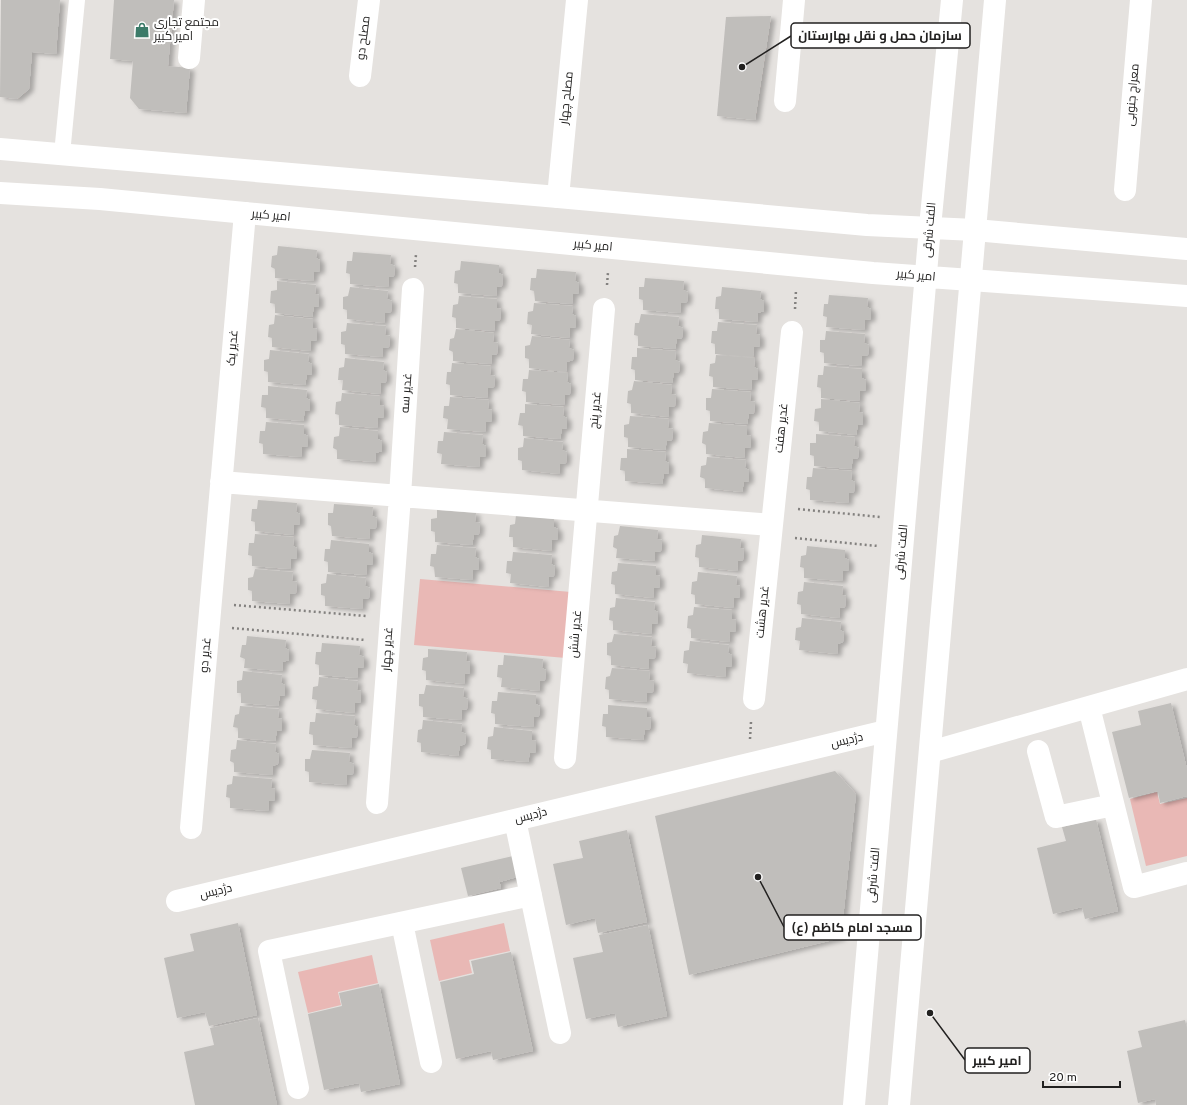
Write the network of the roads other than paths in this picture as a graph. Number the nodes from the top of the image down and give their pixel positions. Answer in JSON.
{"nodes":[{"id":1,"x":77,"y":0,"type":"edge"},
{"id":2,"x":194,"y":0,"type":"edge"},
{"id":3,"x":369,"y":0,"type":"edge"},
{"id":4,"x":577,"y":0,"type":"edge"},
{"id":5,"x":794,"y":0,"type":"edge"},
{"id":6,"x":952,"y":0,"type":"edge"},
{"id":7,"x":995,"y":0,"type":"edge"},
{"id":8,"x":1141,"y":0,"type":"edge"},
{"id":9,"x":190,"y":58,"type":"dead end"},
{"id":10,"x":360,"y":76,"type":"dead end"},
{"id":11,"x":785,"y":101,"type":"dead end"},
{"id":12,"x":0,"y":149,"type":"edge"},
{"id":13,"x":62,"y":154,"type":"junction"},
{"id":14,"x":1125,"y":190,"type":"dead end"},
{"id":15,"x":0,"y":193,"type":"edge"},
{"id":16,"x":558,"y":197,"type":"junction"},
{"id":17,"x":245,"y":213,"type":"junction"},
{"id":18,"x":930,"y":227,"type":"junction"},
{"id":19,"x":975,"y":230,"type":"junction"},
{"id":20,"x":1187,"y":249,"type":"edge"},
{"id":21,"x":926,"y":277,"type":"junction"},
{"id":22,"x":971,"y":280,"type":"junction"},
{"id":23,"x":414,"y":289,"type":"road end"},
{"id":24,"x":1187,"y":296,"type":"edge"},
{"id":25,"x":604,"y":309,"type":"road end"},
{"id":26,"x":792,"y":332,"type":"road end"},
{"id":27,"x":221,"y":482,"type":"junction"},
{"id":28,"x":400,"y":496,"type":"junction"},
{"id":29,"x":587,"y":510,"type":"junction"},
{"id":30,"x":772,"y":522,"type":"junction"},
{"id":31,"x":1187,"y":679,"type":"edge"},
{"id":32,"x":754,"y":699,"type":"road end"},
{"id":33,"x":1089,"y":707,"type":"junction"},
{"id":34,"x":886,"y":731,"type":"junction"},
{"id":35,"x":1038,"y":750,"type":"dead end"},
{"id":36,"x":930,"y":752,"type":"junction"},
{"id":37,"x":565,"y":758,"type":"dead end"},
{"id":38,"x":377,"y":803,"type":"dead end"},
{"id":39,"x":1113,"y":805,"type":"junction"},
{"id":40,"x":515,"y":820,"type":"junction"},
{"id":41,"x":191,"y":828,"type":"dead end"},
{"id":42,"x":1187,"y":873,"type":"edge"},
{"id":43,"x":531,"y":895,"type":"junction"},
{"id":44,"x":177,"y":901,"type":"dead end"},
{"id":45,"x":402,"y":923,"type":"junction"},
{"id":46,"x":560,"y":1033,"type":"dead end"},
{"id":47,"x":431,"y":1062,"type":"dead end"},
{"id":48,"x":298,"y":1088,"type":"dead end"},
{"id":49,"x":854,"y":1105,"type":"edge"},
{"id":50,"x":899,"y":1105,"type":"edge"}],
"edges":[{"from":1,"to":13,"type":"street"},
{"from":2,"to":9,"type":"street"},
{"from":3,"to":10,"type":"street","name":"مصلح دو"},
{"from":4,"to":16,"type":"street","name":"مصلح چهار"},
{"from":5,"to":11,"type":"street"},
{"from":6,"to":18,"type":"street","name":"الفت شرقی"},
{"from":7,"to":19,"type":"street"},
{"from":8,"to":14,"type":"street","name":"معراج جنوبی"},
{"from":12,"to":13,"type":"street"},
{"from":13,"to":16,"type":"street"},
{"from":15,"to":17,"type":"street","name":"امیر کبیر"},
{"from":16,"to":18,"type":"street"},
{"from":17,"to":21,"type":"street","name":"امیر کبیر"},
{"from":17,"to":27,"type":"street","name":"غدیر یک"},
{"from":18,"to":19,"type":"street"},
{"from":18,"to":21,"type":"street","name":"الفت شرقی"},
{"from":19,"to":20,"type":"street"},
{"from":19,"to":22,"type":"street"},
{"from":21,"to":22,"type":"street","name":"امیر کبیر"},
{"from":21,"to":34,"type":"street","name":"الفت شرقی"},
{"from":22,"to":24,"type":"street","name":"امیر کبیر"},
{"from":22,"to":36,"type":"street"},
{"from":23,"to":28,"type":"street","name":"غدیر سه"},
{"from":25,"to":29,"type":"street","name":"غدیر پنج"},
{"from":26,"to":30,"type":"street","name":"غدیر هفت"},
{"from":27,"to":28,"type":"street"},
{"from":27,"to":41,"type":"street","name":"غدیر دو"},
{"from":28,"to":29,"type":"street"},
{"from":28,"to":38,"type":"street","name":"غدیر چهار"},
{"from":29,"to":30,"type":"street"},
{"from":29,"to":37,"type":"street","name":"غدیر شش"},
{"from":30,"to":32,"type":"street","name":"غدیر هشت"},
{"from":31,"to":33,"type":"street"},
{"from":33,"to":36,"type":"street"},
{"from":33,"to":39,"type":"street"},
{"from":34,"to":40,"type":"street","name":"دژدیس"},
{"from":34,"to":49,"type":"street","name":"الفت شرقی"},
{"from":35,"to":39,"type":"street"},
{"from":36,"to":50,"type":"street"},
{"from":39,"to":42,"type":"street"},
{"from":40,"to":43,"type":"street"},
{"from":40,"to":44,"type":"street","name":"دژدیس"},
{"from":43,"to":45,"type":"street"},
{"from":43,"to":46,"type":"street"},
{"from":45,"to":47,"type":"street"},
{"from":45,"to":48,"type":"street"}]}
